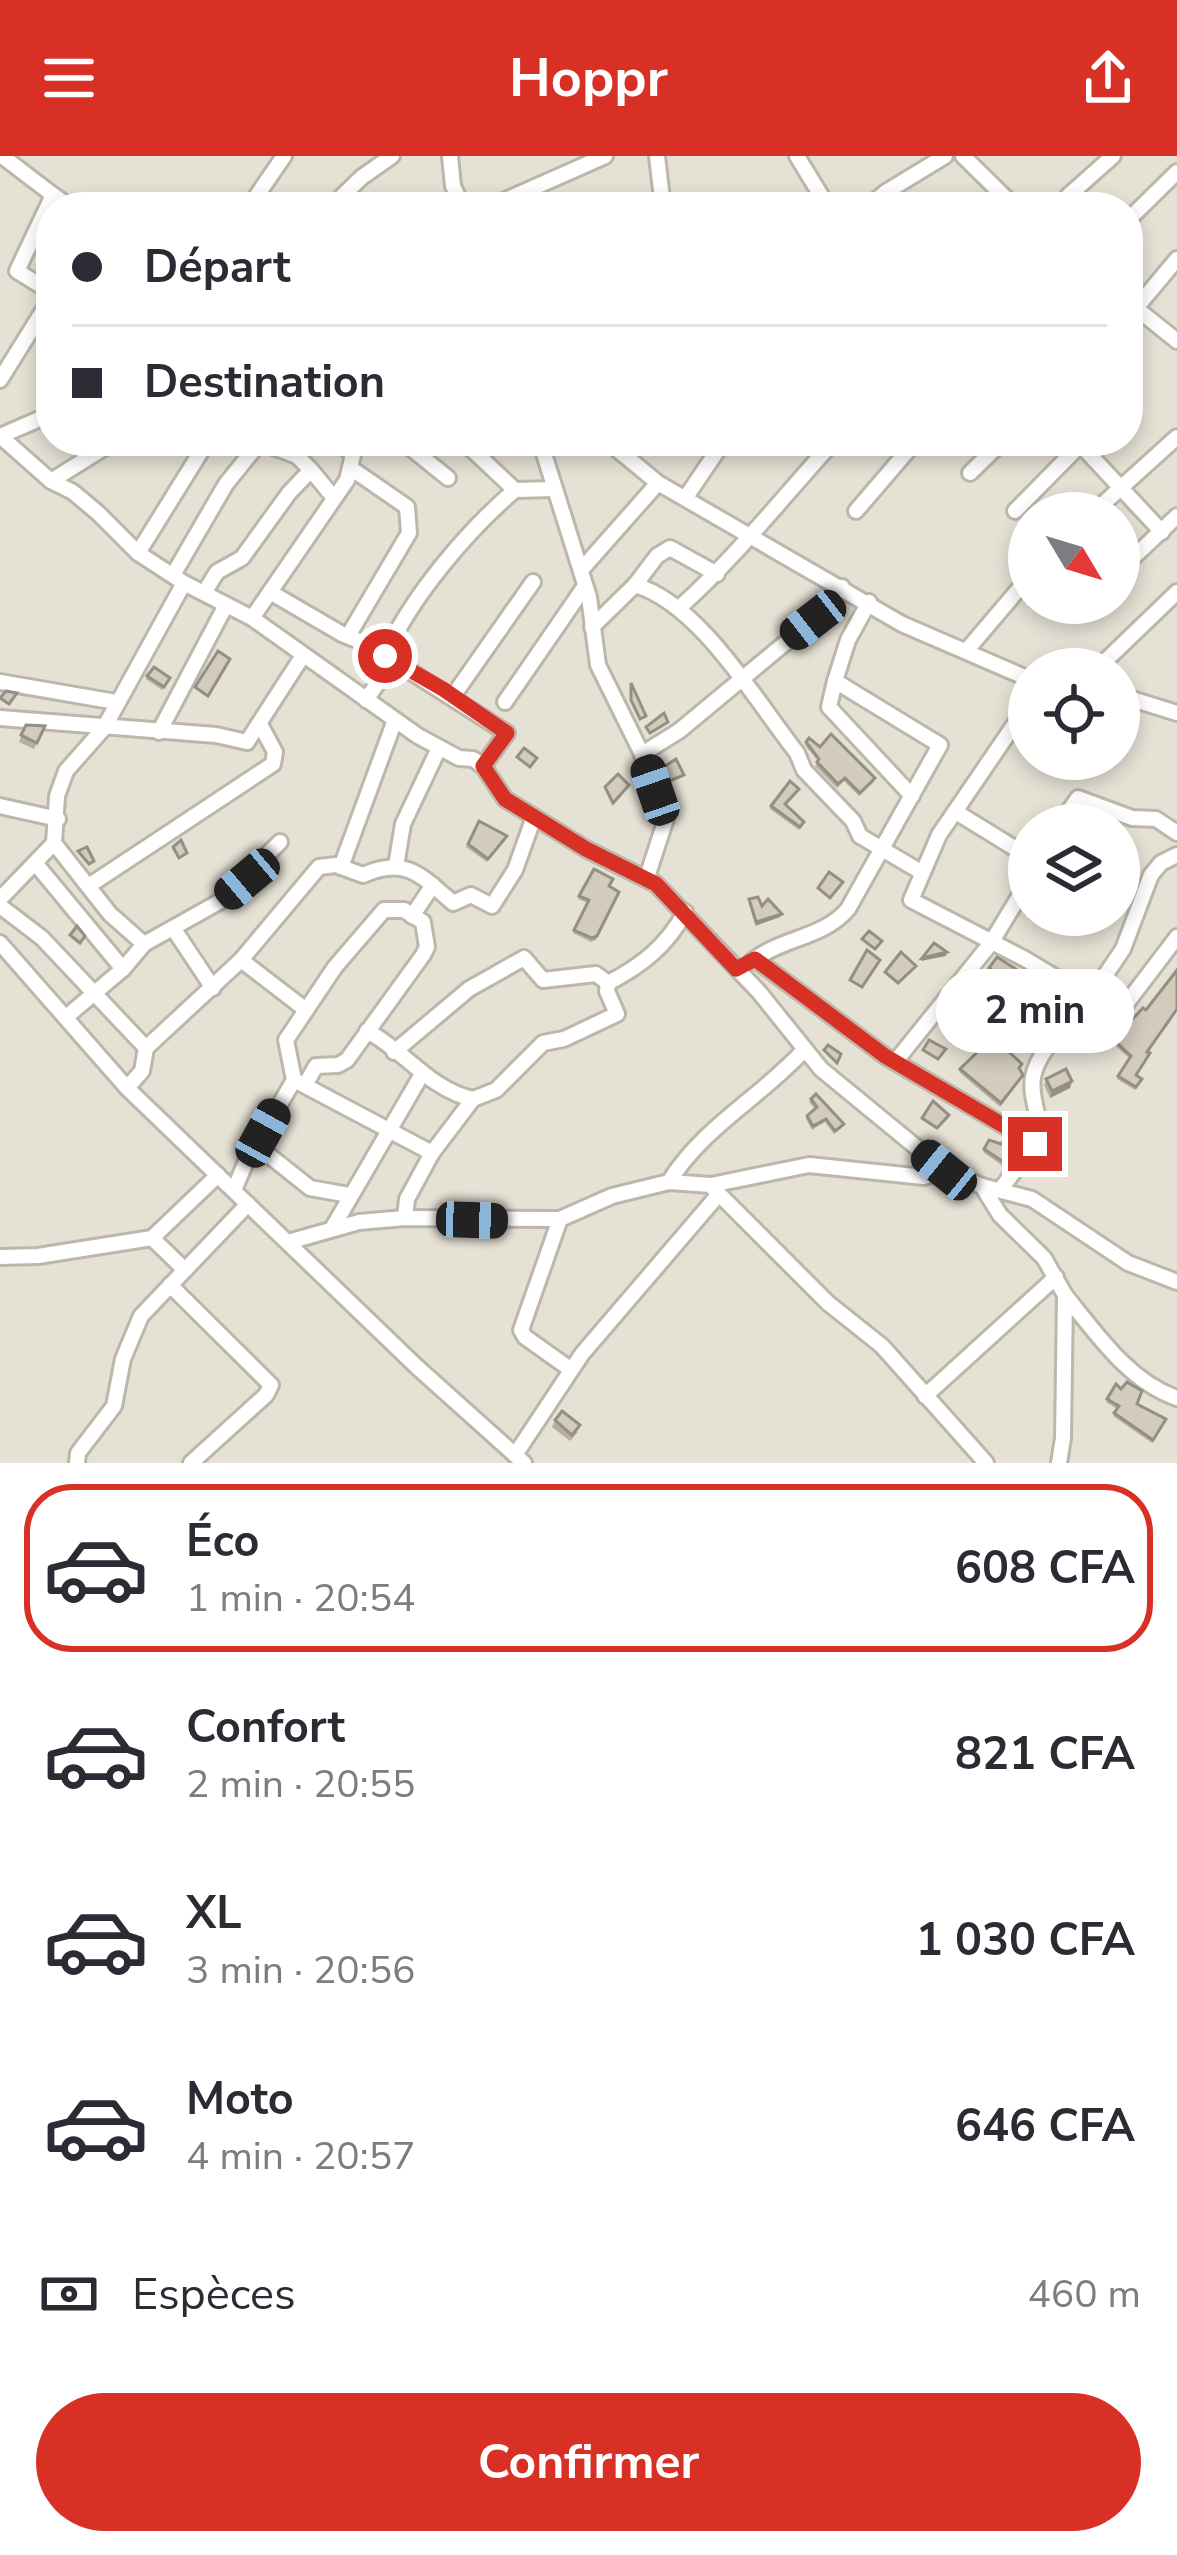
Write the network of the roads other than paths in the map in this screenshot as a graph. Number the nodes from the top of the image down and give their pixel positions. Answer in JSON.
{"nodes":[{"id":1,"x":2,"y":156,"type":"edge"},
{"id":2,"x":284,"y":156,"type":"edge"},
{"id":3,"x":392,"y":156,"type":"edge"},
{"id":4,"x":450,"y":156,"type":"edge"},
{"id":5,"x":605,"y":156,"type":"edge"},
{"id":6,"x":657,"y":156,"type":"edge"},
{"id":7,"x":797,"y":156,"type":"edge"},
{"id":8,"x":945,"y":156,"type":"edge"},
{"id":9,"x":963,"y":156,"type":"edge"},
{"id":10,"x":1113,"y":156,"type":"edge"},
{"id":11,"x":1177,"y":172,"type":"edge"},
{"id":12,"x":48,"y":192,"type":"edge"},
{"id":13,"x":259,"y":192,"type":"edge"},
{"id":14,"x":349,"y":192,"type":"edge"},
{"id":15,"x":456,"y":192,"type":"edge"},
{"id":16,"x":524,"y":192,"type":"edge"},
{"id":17,"x":661,"y":192,"type":"edge"},
{"id":18,"x":819,"y":192,"type":"edge"},
{"id":19,"x":886,"y":192,"type":"edge"},
{"id":20,"x":1000,"y":192,"type":"edge"},
{"id":21,"x":1072,"y":192,"type":"edge"},
{"id":22,"x":1143,"y":205,"type":"edge"},
{"id":23,"x":36,"y":231,"type":"edge"},
{"id":24,"x":1177,"y":259,"type":"edge"},
{"id":25,"x":36,"y":284,"type":"edge"},
{"id":26,"x":1143,"y":294,"type":"edge"},
{"id":27,"x":1143,"y":314,"type":"edge"},
{"id":28,"x":36,"y":320,"type":"edge"},
{"id":29,"x":1177,"y":340,"type":"edge"},
{"id":30,"x":0,"y":380,"type":"edge"},
{"id":31,"x":36,"y":420,"type":"edge"},
{"id":32,"x":0,"y":436,"type":"edge"},
{"id":33,"x":1177,"y":437,"type":"edge"},
{"id":34,"x":91,"y":456,"type":"edge"},
{"id":35,"x":198,"y":456,"type":"edge"},
{"id":36,"x":249,"y":456,"type":"edge"},
{"id":37,"x":298,"y":456,"type":"edge"},
{"id":38,"x":349,"y":456,"type":"edge"},
{"id":39,"x":356,"y":456,"type":"edge"},
{"id":40,"x":421,"y":456,"type":"edge"},
{"id":41,"x":482,"y":456,"type":"edge"},
{"id":42,"x":544,"y":456,"type":"edge"},
{"id":43,"x":625,"y":456,"type":"edge"},
{"id":44,"x":714,"y":456,"type":"edge"},
{"id":45,"x":820,"y":456,"type":"edge"},
{"id":46,"x":903,"y":456,"type":"edge"},
{"id":47,"x":988,"y":456,"type":"edge"},
{"id":48,"x":1068,"y":456,"type":"edge"},
{"id":49,"x":1093,"y":456,"type":"edge"},
{"id":50,"x":352,"y":462,"type":"junction"},
{"id":51,"x":311,"y":470,"type":"junction"},
{"id":52,"x":970,"y":473,"type":"dead end"},
{"id":53,"x":448,"y":478,"type":"dead end"},
{"id":54,"x":50,"y":481,"type":"junction"},
{"id":55,"x":658,"y":483,"type":"junction"},
{"id":56,"x":1121,"y":488,"type":"junction"},
{"id":57,"x":554,"y":489,"type":"junction"},
{"id":58,"x":515,"y":490,"type":"junction"},
{"id":59,"x":1033,"y":492,"type":"edge"},
{"id":60,"x":1117,"y":492,"type":"edge"},
{"id":61,"x":686,"y":497,"type":"junction"},
{"id":62,"x":334,"y":498,"type":"junction"},
{"id":63,"x":856,"y":511,"type":"dead end"},
{"id":64,"x":1177,"y":515,"type":"edge"},
{"id":65,"x":1162,"y":532,"type":"junction"},
{"id":66,"x":748,"y":534,"type":"junction"},
{"id":67,"x":1140,"y":552,"type":"edge"},
{"id":68,"x":138,"y":553,"type":"junction"},
{"id":69,"x":717,"y":574,"type":"junction"},
{"id":70,"x":583,"y":578,"type":"junction"},
{"id":71,"x":178,"y":579,"type":"junction"},
{"id":72,"x":533,"y":582,"type":"dead end"},
{"id":73,"x":635,"y":585,"type":"junction"},
{"id":74,"x":842,"y":587,"type":"junction"},
{"id":75,"x":270,"y":592,"type":"junction"},
{"id":76,"x":1177,"y":592,"type":"edge"},
{"id":77,"x":204,"y":593,"type":"junction"},
{"id":78,"x":869,"y":602,"type":"junction"},
{"id":79,"x":1008,"y":602,"type":"edge"},
{"id":80,"x":226,"y":605,"type":"junction"},
{"id":81,"x":679,"y":608,"type":"junction"},
{"id":82,"x":252,"y":618,"type":"junction"},
{"id":83,"x":592,"y":627,"type":"junction"},
{"id":84,"x":348,"y":636,"type":"junction"},
{"id":85,"x":1119,"y":648,"type":"edge"},
{"id":86,"x":967,"y":650,"type":"junction"},
{"id":87,"x":302,"y":657,"type":"junction"},
{"id":88,"x":389,"y":659,"type":"junction"},
{"id":89,"x":1008,"y":669,"type":"edge"},
{"id":90,"x":739,"y":679,"type":"junction"},
{"id":91,"x":0,"y":682,"type":"edge"},
{"id":92,"x":835,"y":682,"type":"junction"},
{"id":93,"x":453,"y":696,"type":"junction"},
{"id":94,"x":366,"y":700,"type":"junction"},
{"id":95,"x":116,"y":702,"type":"junction"},
{"id":96,"x":505,"y":702,"type":"dead end"},
{"id":97,"x":1140,"y":702,"type":"edge"},
{"id":98,"x":1177,"y":713,"type":"edge"},
{"id":99,"x":0,"y":718,"type":"edge"},
{"id":100,"x":395,"y":720,"type":"junction"},
{"id":101,"x":261,"y":727,"type":"junction"},
{"id":102,"x":104,"y":728,"type":"junction"},
{"id":103,"x":159,"y":732,"type":"junction"},
{"id":104,"x":1008,"y":734,"type":"edge"},
{"id":105,"x":439,"y":748,"type":"junction"},
{"id":106,"x":642,"y":754,"type":"junction"},
{"id":107,"x":483,"y":766,"type":"junction"},
{"id":108,"x":911,"y":796,"type":"junction"},
{"id":109,"x":0,"y":806,"type":"edge"},
{"id":110,"x":956,"y":812,"type":"junction"},
{"id":111,"x":534,"y":817,"type":"junction"},
{"id":112,"x":1140,"y":818,"type":"edge"},
{"id":113,"x":58,"y":819,"type":"junction"},
{"id":114,"x":1177,"y":833,"type":"edge"},
{"id":115,"x":55,"y":842,"type":"junction"},
{"id":116,"x":280,"y":842,"type":"dead end"},
{"id":117,"x":1008,"y":844,"type":"edge"},
{"id":118,"x":879,"y":850,"type":"junction"},
{"id":119,"x":1177,"y":855,"type":"edge"},
{"id":120,"x":36,"y":864,"type":"junction"},
{"id":121,"x":396,"y":866,"type":"junction"},
{"id":122,"x":341,"y":867,"type":"junction"},
{"id":123,"x":921,"y":872,"type":"junction"},
{"id":124,"x":647,"y":878,"type":"junction"},
{"id":125,"x":90,"y":885,"type":"junction"},
{"id":126,"x":433,"y":885,"type":"junction"},
{"id":127,"x":0,"y":902,"type":"edge"},
{"id":128,"x":1140,"y":906,"type":"edge"},
{"id":129,"x":685,"y":911,"type":"junction"},
{"id":130,"x":1008,"y":915,"type":"edge"},
{"id":131,"x":412,"y":916,"type":"junction"},
{"id":132,"x":173,"y":928,"type":"junction"},
{"id":133,"x":1128,"y":936,"type":"edge"},
{"id":134,"x":1177,"y":937,"type":"edge"},
{"id":135,"x":0,"y":943,"type":"edge"},
{"id":136,"x":991,"y":943,"type":"junction"},
{"id":137,"x":144,"y":944,"type":"junction"},
{"id":138,"x":755,"y":959,"type":"junction"},
{"id":139,"x":241,"y":960,"type":"junction"},
{"id":140,"x":123,"y":969,"type":"junction"},
{"id":141,"x":736,"y":969,"type":"junction"},
{"id":142,"x":608,"y":983,"type":"junction"},
{"id":143,"x":213,"y":988,"type":"junction"},
{"id":144,"x":94,"y":994,"type":"junction"},
{"id":145,"x":1090,"y":998,"type":"junction"},
{"id":146,"x":306,"y":1010,"type":"junction"},
{"id":147,"x":65,"y":1017,"type":"junction"},
{"id":148,"x":367,"y":1031,"type":"junction"},
{"id":149,"x":146,"y":1048,"type":"junction"},
{"id":150,"x":803,"y":1051,"type":"junction"},
{"id":151,"x":394,"y":1052,"type":"junction"},
{"id":152,"x":895,"y":1062,"type":"junction"},
{"id":153,"x":422,"y":1074,"type":"junction"},
{"id":154,"x":299,"y":1082,"type":"junction"},
{"id":155,"x":127,"y":1088,"type":"junction"},
{"id":156,"x":473,"y":1099,"type":"junction"},
{"id":157,"x":389,"y":1130,"type":"junction"},
{"id":158,"x":256,"y":1144,"type":"junction"},
{"id":159,"x":1035,"y":1144,"type":"junction"},
{"id":160,"x":432,"y":1153,"type":"junction"},
{"id":161,"x":944,"y":1170,"type":"junction"},
{"id":162,"x":218,"y":1175,"type":"junction"},
{"id":163,"x":669,"y":1182,"type":"junction"},
{"id":164,"x":982,"y":1186,"type":"junction"},
{"id":165,"x":234,"y":1190,"type":"junction"},
{"id":166,"x":715,"y":1190,"type":"junction"},
{"id":167,"x":1000,"y":1190,"type":"junction"},
{"id":168,"x":349,"y":1195,"type":"junction"},
{"id":169,"x":248,"y":1204,"type":"junction"},
{"id":170,"x":405,"y":1218,"type":"junction"},
{"id":171,"x":560,"y":1219,"type":"junction"},
{"id":172,"x":333,"y":1227,"type":"junction"},
{"id":173,"x":152,"y":1238,"type":"junction"},
{"id":174,"x":288,"y":1242,"type":"junction"},
{"id":175,"x":0,"y":1257,"type":"edge"},
{"id":176,"x":185,"y":1270,"type":"junction"},
{"id":177,"x":1056,"y":1276,"type":"junction"},
{"id":178,"x":1177,"y":1282,"type":"edge"},
{"id":179,"x":170,"y":1286,"type":"junction"},
{"id":180,"x":1065,"y":1295,"type":"junction"},
{"id":181,"x":570,"y":1369,"type":"junction"},
{"id":182,"x":925,"y":1396,"type":"junction"},
{"id":183,"x":1177,"y":1398,"type":"edge"},
{"id":184,"x":519,"y":1459,"type":"edge"},
{"id":185,"x":77,"y":1463,"type":"edge"},
{"id":186,"x":191,"y":1463,"type":"edge"},
{"id":187,"x":986,"y":1463,"type":"edge"},
{"id":188,"x":1059,"y":1463,"type":"edge"}],
"edges":[{"from":1,"to":12,"type":"street"},
{"from":2,"to":13,"type":"street"},
{"from":3,"to":14,"type":"street"},
{"from":4,"to":15,"type":"street"},
{"from":5,"to":16,"type":"street"},
{"from":6,"to":17,"type":"street"},
{"from":7,"to":18,"type":"street"},
{"from":8,"to":19,"type":"street"},
{"from":9,"to":20,"type":"street"},
{"from":10,"to":21,"type":"street"},
{"from":11,"to":22,"type":"street"},
{"from":23,"to":25,"type":"street"},
{"from":24,"to":26,"type":"street"},
{"from":27,"to":29,"type":"street"},
{"from":28,"to":30,"type":"street"},
{"from":31,"to":32,"type":"street"},
{"from":32,"to":54,"type":"street"},
{"from":33,"to":56,"type":"street"},
{"from":34,"to":54,"type":"street"},
{"from":35,"to":68,"type":"street"},
{"from":36,"to":71,"type":"street"},
{"from":37,"to":51,"type":"street"},
{"from":38,"to":50,"type":"street"},
{"from":39,"to":50,"type":"street"},
{"from":40,"to":53,"type":"street"},
{"from":41,"to":58,"type":"street"},
{"from":42,"to":57,"type":"street"},
{"from":43,"to":55,"type":"street"},
{"from":44,"to":61,"type":"street"},
{"from":45,"to":66,"type":"street"},
{"from":46,"to":63,"type":"street"},
{"from":47,"to":52,"type":"street"},
{"from":48,"to":59,"type":"street"},
{"from":49,"to":56,"type":"street"},
{"from":50,"to":62,"type":"street"},
{"from":50,"to":84,"type":"street"},
{"from":51,"to":62,"type":"street"},
{"from":51,"to":77,"type":"street"},
{"from":54,"to":68,"type":"street"},
{"from":55,"to":61,"type":"street"},
{"from":55,"to":70,"type":"street"},
{"from":56,"to":60,"type":"street"},
{"from":56,"to":65,"type":"street"},
{"from":57,"to":58,"type":"street"},
{"from":57,"to":70,"type":"street"},
{"from":58,"to":88,"type":"street"},
{"from":61,"to":66,"type":"street"},
{"from":62,"to":75,"type":"street"},
{"from":64,"to":65,"type":"street"},
{"from":65,"to":67,"type":"street"},
{"from":66,"to":69,"type":"street"},
{"from":66,"to":74,"type":"street"},
{"from":68,"to":71,"type":"street"},
{"from":69,"to":73,"type":"street"},
{"from":69,"to":81,"type":"street"},
{"from":70,"to":83,"type":"street"},
{"from":70,"to":96,"type":"street"},
{"from":71,"to":77,"type":"street"},
{"from":71,"to":95,"type":"street"},
{"from":72,"to":93,"type":"street"},
{"from":73,"to":81,"type":"street"},
{"from":73,"to":83,"type":"street"},
{"from":74,"to":78,"type":"street"},
{"from":74,"to":90,"type":"street"},
{"from":75,"to":82,"type":"street"},
{"from":75,"to":84,"type":"street"},
{"from":76,"to":85,"type":"street"},
{"from":77,"to":80,"type":"street"},
{"from":78,"to":86,"type":"street"},
{"from":78,"to":92,"type":"street"},
{"from":79,"to":86,"type":"street"},
{"from":80,"to":82,"type":"street"},
{"from":80,"to":103,"type":"street"},
{"from":81,"to":90,"type":"street"},
{"from":82,"to":87,"type":"street"},
{"from":83,"to":106,"type":"street"},
{"from":84,"to":88,"type":"street"},
{"from":86,"to":89,"type":"street"},
{"from":87,"to":94,"type":"street"},
{"from":87,"to":101,"type":"street"},
{"from":88,"to":93,"type":"street"},
{"from":88,"to":94,"type":"street"},
{"from":90,"to":106,"type":"street"},
{"from":90,"to":118,"type":"street"},
{"from":91,"to":95,"type":"street"},
{"from":92,"to":108,"type":"street"},
{"from":92,"to":108,"type":"street"},
{"from":93,"to":107,"type":"street"},
{"from":94,"to":100,"type":"street"},
{"from":95,"to":102,"type":"street"},
{"from":97,"to":98,"type":"street"},
{"from":99,"to":102,"type":"street"},
{"from":100,"to":105,"type":"street"},
{"from":100,"to":122,"type":"street"},
{"from":101,"to":103,"type":"street"},
{"from":101,"to":125,"type":"street"},
{"from":102,"to":103,"type":"street"},
{"from":102,"to":113,"type":"street"},
{"from":104,"to":110,"type":"street"},
{"from":105,"to":107,"type":"street"},
{"from":105,"to":121,"type":"street"},
{"from":106,"to":124,"type":"street"},
{"from":107,"to":111,"type":"street"},
{"from":108,"to":118,"type":"street"},
{"from":109,"to":113,"type":"street"},
{"from":110,"to":117,"type":"street"},
{"from":110,"to":123,"type":"street"},
{"from":111,"to":124,"type":"street"},
{"from":111,"to":126,"type":"street"},
{"from":112,"to":114,"type":"street"},
{"from":113,"to":115,"type":"street"},
{"from":115,"to":120,"type":"street"},
{"from":115,"to":125,"type":"street"},
{"from":116,"to":132,"type":"street"},
{"from":118,"to":123,"type":"street"},
{"from":118,"to":138,"type":"street"},
{"from":119,"to":128,"type":"street"},
{"from":120,"to":127,"type":"street"},
{"from":120,"to":140,"type":"street"},
{"from":121,"to":122,"type":"street"},
{"from":121,"to":126,"type":"street"},
{"from":122,"to":139,"type":"street"},
{"from":123,"to":136,"type":"street"},
{"from":124,"to":129,"type":"street"},
{"from":125,"to":137,"type":"street"},
{"from":126,"to":131,"type":"street"},
{"from":127,"to":144,"type":"street"},
{"from":129,"to":141,"type":"street"},
{"from":129,"to":142,"type":"street"},
{"from":130,"to":136,"type":"street"},
{"from":131,"to":146,"type":"street"},
{"from":131,"to":148,"type":"street"},
{"from":132,"to":137,"type":"street"},
{"from":132,"to":143,"type":"street"},
{"from":133,"to":145,"type":"street"},
{"from":134,"to":145,"type":"street"},
{"from":135,"to":147,"type":"street"},
{"from":136,"to":145,"type":"street"},
{"from":136,"to":152,"type":"street"},
{"from":137,"to":140,"type":"street"},
{"from":138,"to":141,"type":"street"},
{"from":138,"to":152,"type":"street"},
{"from":139,"to":143,"type":"street"},
{"from":139,"to":146,"type":"street"},
{"from":140,"to":144,"type":"street"},
{"from":141,"to":150,"type":"street"},
{"from":142,"to":151,"type":"street"},
{"from":142,"to":156,"type":"street"},
{"from":143,"to":149,"type":"street"},
{"from":144,"to":147,"type":"street"},
{"from":144,"to":149,"type":"street"},
{"from":145,"to":159,"type":"street"},
{"from":146,"to":154,"type":"street"},
{"from":147,"to":155,"type":"street"},
{"from":148,"to":151,"type":"street"},
{"from":148,"to":154,"type":"street"},
{"from":149,"to":155,"type":"street"},
{"from":150,"to":161,"type":"street"},
{"from":150,"to":163,"type":"street"},
{"from":151,"to":153,"type":"street"},
{"from":152,"to":159,"type":"street"},
{"from":153,"to":156,"type":"street"},
{"from":153,"to":157,"type":"street"},
{"from":154,"to":157,"type":"street"},
{"from":154,"to":158,"type":"street"},
{"from":155,"to":162,"type":"street"},
{"from":156,"to":160,"type":"street"},
{"from":157,"to":160,"type":"street"},
{"from":157,"to":168,"type":"street"},
{"from":158,"to":165,"type":"street"},
{"from":158,"to":168,"type":"street"},
{"from":159,"to":167,"type":"street"},
{"from":160,"to":170,"type":"street"},
{"from":161,"to":164,"type":"street"},
{"from":161,"to":166,"type":"street"},
{"from":162,"to":165,"type":"street"},
{"from":162,"to":173,"type":"street"},
{"from":163,"to":166,"type":"street"},
{"from":163,"to":171,"type":"street"},
{"from":164,"to":167,"type":"street"},
{"from":164,"to":177,"type":"street"},
{"from":165,"to":169,"type":"street"},
{"from":166,"to":181,"type":"street"},
{"from":166,"to":182,"type":"street"},
{"from":167,"to":178,"type":"street"},
{"from":168,"to":172,"type":"street"},
{"from":169,"to":174,"type":"street"},
{"from":169,"to":176,"type":"street"},
{"from":170,"to":171,"type":"street"},
{"from":170,"to":172,"type":"street"},
{"from":171,"to":181,"type":"street"},
{"from":172,"to":174,"type":"street"},
{"from":173,"to":175,"type":"street"},
{"from":173,"to":176,"type":"street"},
{"from":174,"to":184,"type":"street"},
{"from":176,"to":179,"type":"street"},
{"from":177,"to":180,"type":"street"},
{"from":177,"to":182,"type":"street"},
{"from":179,"to":185,"type":"street"},
{"from":179,"to":186,"type":"street"},
{"from":180,"to":183,"type":"street"},
{"from":180,"to":188,"type":"street"},
{"from":181,"to":184,"type":"street"},
{"from":182,"to":187,"type":"street"}]}
